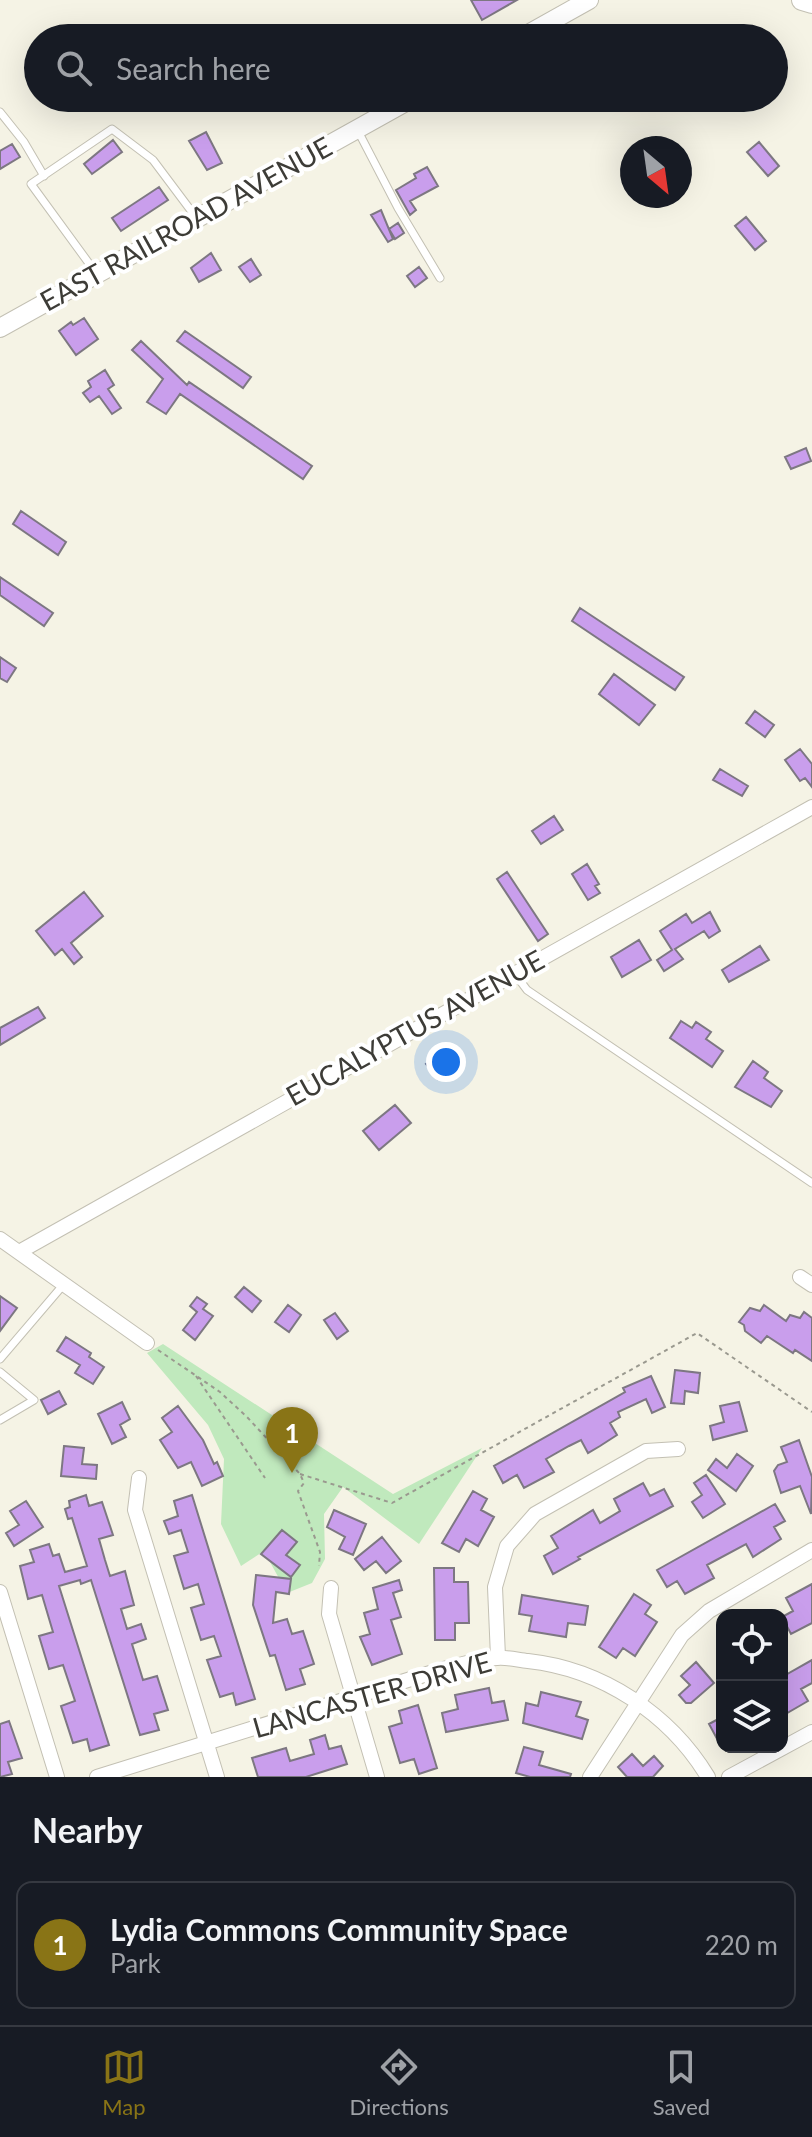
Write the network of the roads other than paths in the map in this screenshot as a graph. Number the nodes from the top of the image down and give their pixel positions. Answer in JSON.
{"nodes":[{"id":1,"x":589,"y":0,"type":"edge"},
{"id":2,"x":802,"y":0,"type":"edge"},
{"id":3,"x":812,"y":3,"type":"edge"},
{"id":4,"x":546,"y":24,"type":"edge"},
{"id":5,"x":0,"y":112,"type":"edge"},
{"id":6,"x":388,"y":112,"type":"edge"},
{"id":7,"x":357,"y":129,"type":"junction"},
{"id":8,"x":44,"y":176,"type":"junction"},
{"id":9,"x":196,"y":217,"type":"junction"},
{"id":10,"x":96,"y":273,"type":"junction"},
{"id":11,"x":440,"y":278,"type":"dead end"},
{"id":12,"x":0,"y":328,"type":"edge"},
{"id":13,"x":812,"y":807,"type":"edge"},
{"id":14,"x":514,"y":972,"type":"junction"},
{"id":15,"x":812,"y":1183,"type":"edge"},
{"id":16,"x":6,"y":1245,"type":"edge"},
{"id":17,"x":64,"y":1284,"type":"junction"},
{"id":18,"x":147,"y":1343,"type":"road end"},
{"id":19,"x":0,"y":1359,"type":"edge"},
{"id":20,"x":0,"y":1372,"type":"edge"},
{"id":21,"x":0,"y":1420,"type":"edge"},
{"id":22,"x":678,"y":1449,"type":"dead end"},
{"id":23,"x":139,"y":1478,"type":"dead end"},
{"id":24,"x":812,"y":1550,"type":"edge"},
{"id":25,"x":331,"y":1588,"type":"dead end"},
{"id":26,"x":0,"y":1592,"type":"edge"},
{"id":27,"x":498,"y":1657,"type":"junction"},
{"id":28,"x":352,"y":1697,"type":"junction"},
{"id":29,"x":638,"y":1701,"type":"junction"},
{"id":30,"x":812,"y":1732,"type":"edge"},
{"id":31,"x":205,"y":1743,"type":"junction"},
{"id":32,"x":57,"y":1777,"type":"edge"},
{"id":33,"x":97,"y":1777,"type":"edge"},
{"id":34,"x":217,"y":1777,"type":"edge"},
{"id":35,"x":377,"y":1777,"type":"edge"},
{"id":36,"x":590,"y":1777,"type":"edge"},
{"id":37,"x":708,"y":1777,"type":"edge"},
{"id":38,"x":729,"y":1777,"type":"edge"}],
"edges":[{"from":1,"to":4,"type":"street"},
{"from":2,"to":3,"type":"main road"},
{"from":5,"to":8,"type":"lane"},
{"from":6,"to":7,"type":"street","name":"EAST RAILROAD AVENUE"},
{"from":7,"to":9,"type":"street","name":"EAST RAILROAD AVENUE"},
{"from":7,"to":11,"type":"lane"},
{"from":8,"to":9,"type":"lane"},
{"from":8,"to":10,"type":"lane"},
{"from":9,"to":10,"type":"street","name":"EAST RAILROAD AVENUE"},
{"from":10,"to":12,"type":"street","name":"EAST RAILROAD AVENUE"},
{"from":13,"to":14,"type":"street","name":"EUCALYPTUS AVENUE"},
{"from":14,"to":15,"type":"lane"},
{"from":14,"to":16,"type":"street","name":"EUCALYPTUS AVENUE"},
{"from":16,"to":17,"type":"street"},
{"from":17,"to":18,"type":"street"},
{"from":17,"to":19,"type":"lane"},
{"from":20,"to":21,"type":"lane"},
{"from":22,"to":27,"type":"street"},
{"from":23,"to":31,"type":"street"},
{"from":24,"to":29,"type":"street"},
{"from":25,"to":28,"type":"street"},
{"from":26,"to":32,"type":"street"},
{"from":27,"to":28,"type":"street","name":"LANCASTER DRIVE"},
{"from":27,"to":29,"type":"street","name":"LANCASTER DRIVE"},
{"from":28,"to":31,"type":"street","name":"LANCASTER DRIVE"},
{"from":28,"to":35,"type":"street"},
{"from":29,"to":36,"type":"street"},
{"from":29,"to":37,"type":"street","name":"LANCASTER DRIVE"},
{"from":30,"to":38,"type":"street"},
{"from":31,"to":33,"type":"street","name":"LANCASTER DRIVE"},
{"from":31,"to":34,"type":"street"}]}
